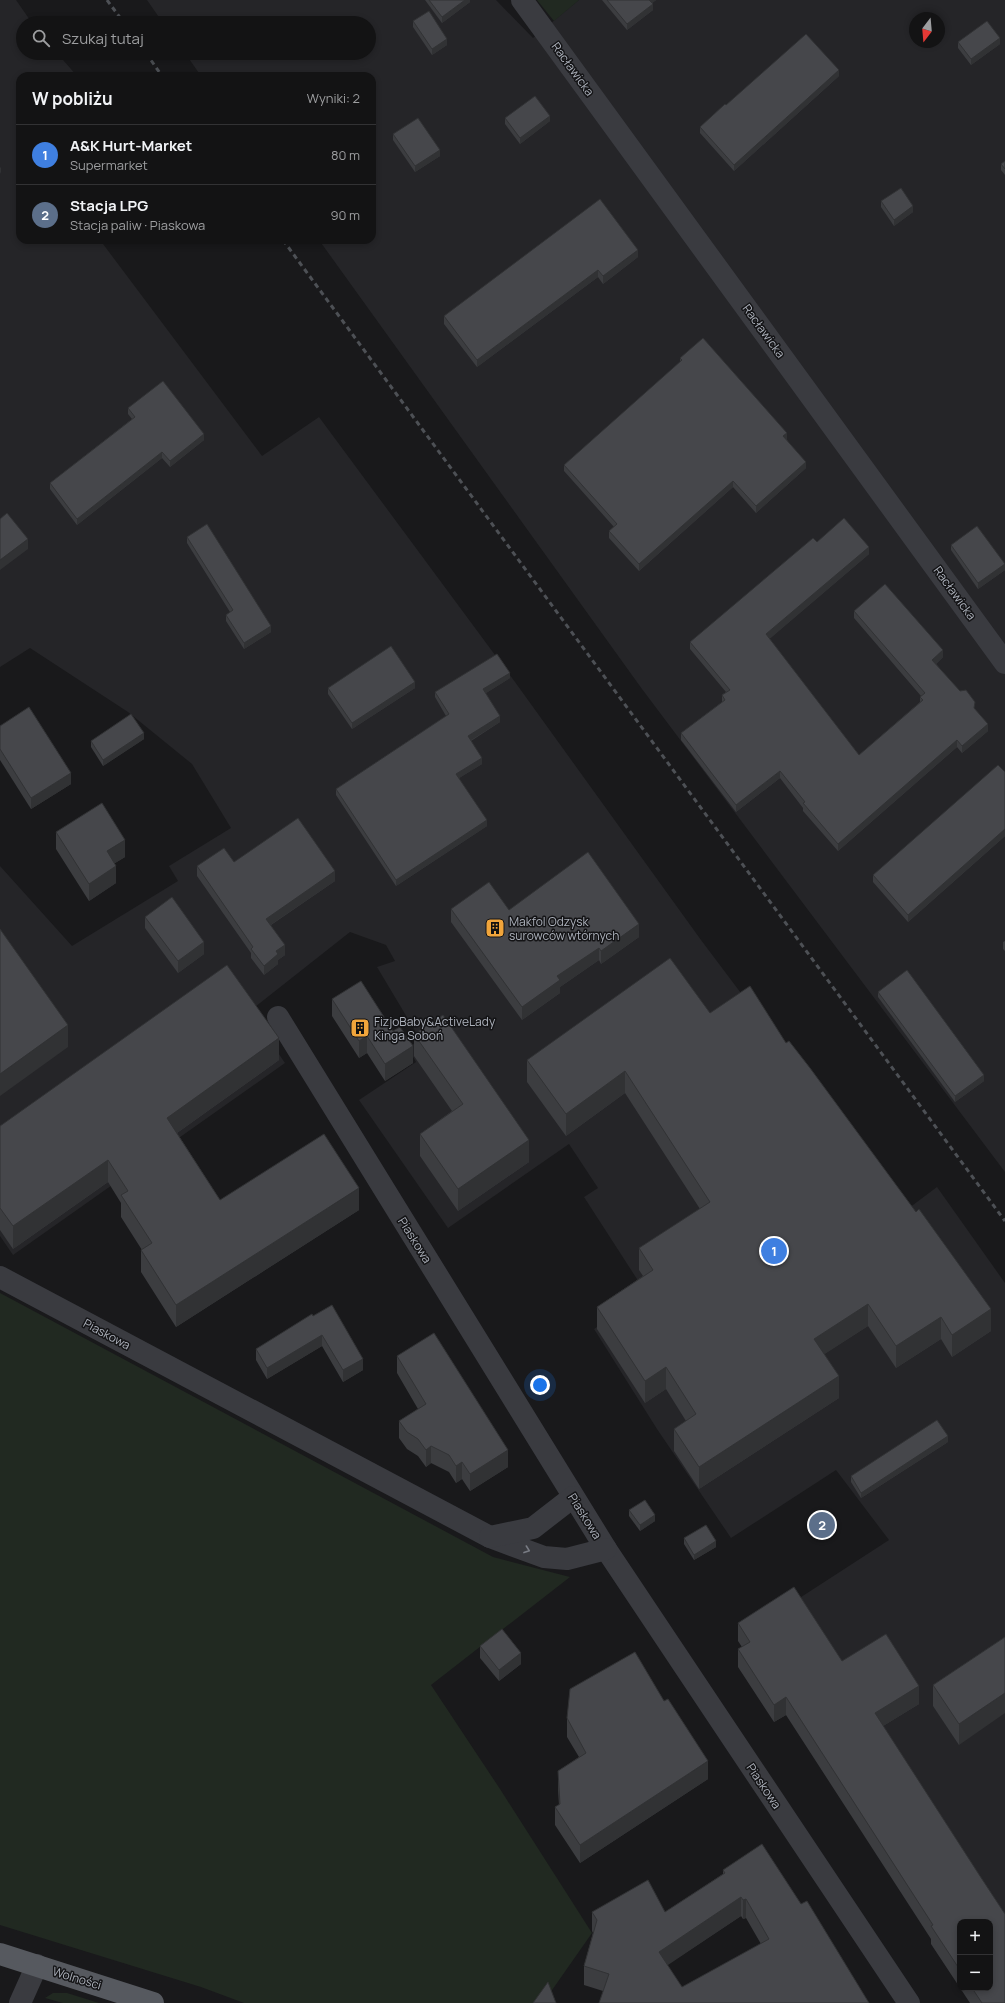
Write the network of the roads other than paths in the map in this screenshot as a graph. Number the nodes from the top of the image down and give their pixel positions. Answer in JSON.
{"nodes":[{"id":1,"x":522,"y":0,"type":"edge"},
{"id":2,"x":1005,"y":663,"type":"edge"},
{"id":3,"x":278,"y":1017,"type":"dead end"},
{"id":4,"x":0,"y":1277,"type":"edge"},
{"id":5,"x":573,"y":1497,"type":"junction"},
{"id":6,"x":490,"y":1537,"type":"junction"},
{"id":7,"x":606,"y":1549,"type":"junction"},
{"id":8,"x":0,"y":1954,"type":"edge"},
{"id":9,"x":37,"y":1965,"type":"junction"},
{"id":10,"x":20,"y":2003,"type":"edge"},
{"id":11,"x":154,"y":2003,"type":"edge"},
{"id":12,"x":909,"y":2003,"type":"edge"}],
"edges":[{"from":1,"to":2,"type":"street","name":"Racławicka"},
{"from":3,"to":5,"type":"street","name":"Piaskowa"},
{"from":4,"to":6,"type":"street","name":"Piaskowa"},
{"from":5,"to":6,"type":"street"},
{"from":5,"to":7,"type":"street","name":"Piaskowa"},
{"from":6,"to":7,"type":"street","name":"Piaskowa","one_way":true},
{"from":7,"to":12,"type":"street","name":"Piaskowa"},
{"from":8,"to":9,"type":"main road","name":"Wolności"},
{"from":9,"to":10,"type":"street"},
{"from":9,"to":11,"type":"main road","name":"Wolności"}]}
